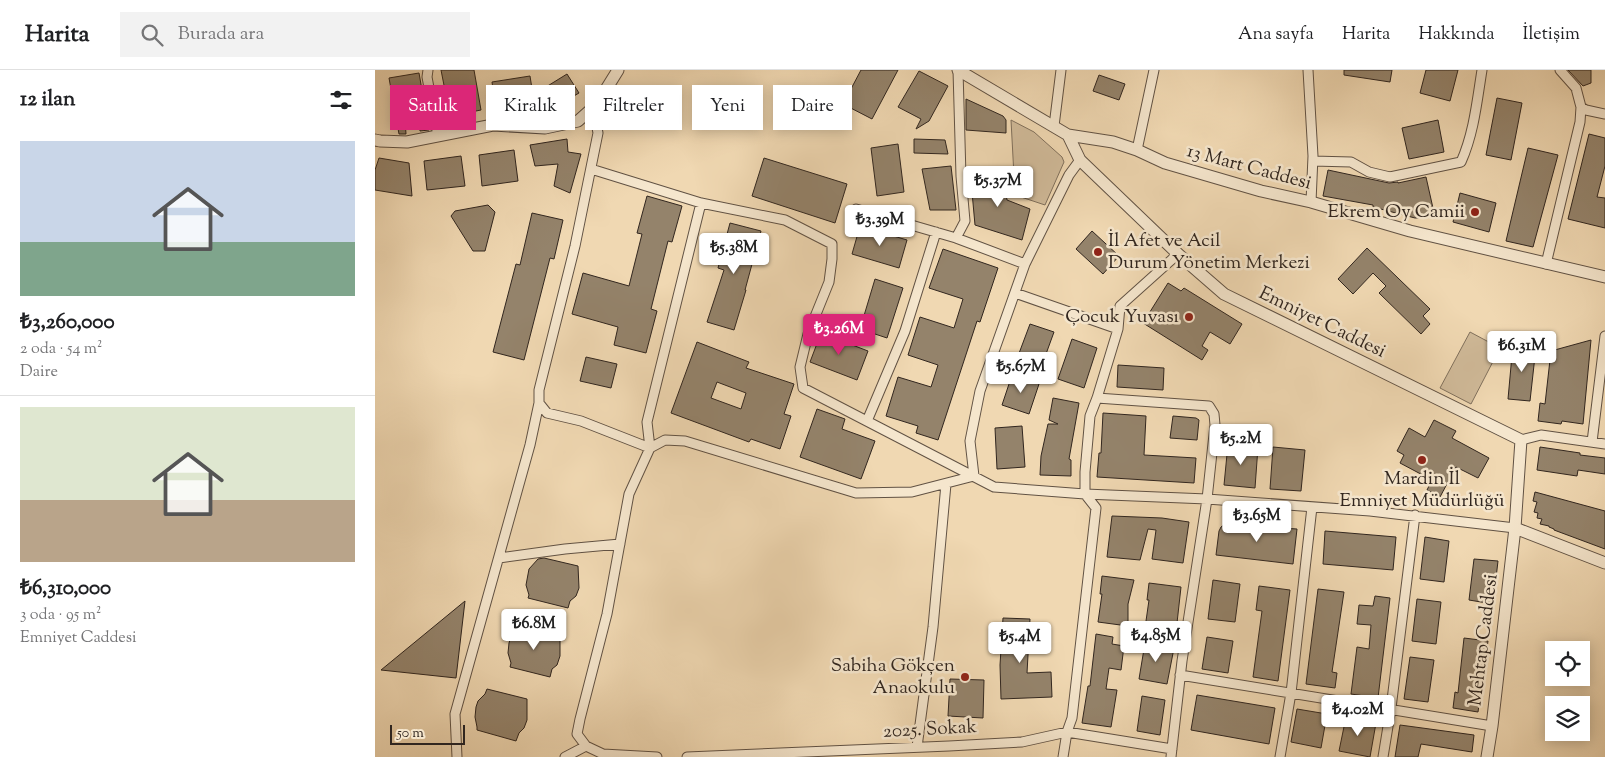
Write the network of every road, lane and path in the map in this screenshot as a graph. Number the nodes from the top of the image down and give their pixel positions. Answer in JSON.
{"nodes":[{"id":1,"x":428,"y":70,"type":"edge"},
{"id":2,"x":618,"y":70,"type":"edge"},
{"id":3,"x":958,"y":70,"type":"edge"},
{"id":4,"x":1061,"y":70,"type":"edge"},
{"id":5,"x":1154,"y":70,"type":"edge"},
{"id":6,"x":1308,"y":70,"type":"edge"},
{"id":7,"x":1482,"y":70,"type":"edge"},
{"id":8,"x":1560,"y":70,"type":"edge"},
{"id":9,"x":609,"y":85,"type":"edge"},
{"id":10,"x":1581,"y":107,"type":"junction"},
{"id":11,"x":585,"y":114,"type":"edge"},
{"id":12,"x":1605,"y":114,"type":"edge"},
{"id":13,"x":1055,"y":126,"type":"junction"},
{"id":14,"x":597,"y":130,"type":"edge"},
{"id":15,"x":1068,"y":135,"type":"junction"},
{"id":16,"x":438,"y":136,"type":"junction"},
{"id":17,"x":375,"y":140,"type":"edge"},
{"id":18,"x":1137,"y":150,"type":"junction"},
{"id":19,"x":1080,"y":160,"type":"junction"},
{"id":20,"x":1313,"y":160,"type":"junction"},
{"id":21,"x":591,"y":169,"type":"junction"},
{"id":22,"x":1311,"y":202,"type":"junction"},
{"id":23,"x":701,"y":203,"type":"junction"},
{"id":24,"x":857,"y":209,"type":"dead end"},
{"id":25,"x":936,"y":232,"type":"junction"},
{"id":26,"x":956,"y":238,"type":"junction"},
{"id":27,"x":1177,"y":254,"type":"junction"},
{"id":28,"x":1025,"y":264,"type":"junction"},
{"id":29,"x":1546,"y":264,"type":"junction"},
{"id":30,"x":1605,"y":277,"type":"edge"},
{"id":31,"x":1015,"y":293,"type":"junction"},
{"id":32,"x":1118,"y":329,"type":"junction"},
{"id":33,"x":1605,"y":336,"type":"edge"},
{"id":34,"x":1097,"y":398,"type":"junction"},
{"id":35,"x":539,"y":403,"type":"junction"},
{"id":36,"x":867,"y":421,"type":"junction"},
{"id":37,"x":1521,"y":440,"type":"junction"},
{"id":38,"x":1592,"y":442,"type":"junction"},
{"id":39,"x":1605,"y":444,"type":"edge"},
{"id":40,"x":650,"y":448,"type":"junction"},
{"id":41,"x":975,"y":476,"type":"junction"},
{"id":42,"x":946,"y":484,"type":"junction"},
{"id":43,"x":1085,"y":494,"type":"junction"},
{"id":44,"x":1207,"y":499,"type":"junction"},
{"id":45,"x":1312,"y":507,"type":"junction"},
{"id":46,"x":1415,"y":515,"type":"junction"},
{"id":47,"x":1518,"y":529,"type":"junction"},
{"id":48,"x":620,"y":544,"type":"junction"},
{"id":49,"x":499,"y":558,"type":"junction"},
{"id":50,"x":1605,"y":563,"type":"edge"},
{"id":51,"x":1181,"y":675,"type":"junction"},
{"id":52,"x":1291,"y":693,"type":"junction"},
{"id":53,"x":1391,"y":708,"type":"junction"},
{"id":54,"x":1492,"y":726,"type":"junction"},
{"id":55,"x":1067,"y":732,"type":"junction"},
{"id":56,"x":586,"y":746,"type":"junction"},
{"id":57,"x":917,"y":747,"type":"junction"},
{"id":58,"x":1171,"y":753,"type":"edge"},
{"id":59,"x":457,"y":757,"type":"edge"},
{"id":60,"x":565,"y":757,"type":"edge"},
{"id":61,"x":657,"y":757,"type":"edge"},
{"id":62,"x":687,"y":757,"type":"edge"},
{"id":63,"x":1063,"y":757,"type":"edge"},
{"id":64,"x":1279,"y":757,"type":"edge"},
{"id":65,"x":1383,"y":757,"type":"edge"},
{"id":66,"x":1487,"y":757,"type":"edge"}],
"edges":[{"from":1,"to":16,"type":"street"},
{"from":2,"to":9,"type":"street"},
{"from":3,"to":13,"type":"street","name":"13 Mart Caddesi"},
{"from":3,"to":26,"type":"street"},
{"from":4,"to":13,"type":"street"},
{"from":5,"to":18,"type":"street"},
{"from":6,"to":20,"type":"street"},
{"from":7,"to":20,"type":"street"},
{"from":8,"to":10,"type":"street"},
{"from":10,"to":12,"type":"street"},
{"from":10,"to":29,"type":"street"},
{"from":11,"to":16,"type":"street"},
{"from":13,"to":15,"type":"street","name":"13 Mart Caddesi"},
{"from":14,"to":21,"type":"street"},
{"from":15,"to":18,"type":"street","name":"13 Mart Caddesi"},
{"from":15,"to":19,"type":"street","name":"Emniyet Caddesi"},
{"from":16,"to":17,"type":"street"},
{"from":18,"to":22,"type":"street","name":"13 Mart Caddesi"},
{"from":19,"to":27,"type":"street","name":"Emniyet Caddesi"},
{"from":19,"to":28,"type":"street"},
{"from":20,"to":22,"type":"street"},
{"from":21,"to":23,"type":"street"},
{"from":21,"to":35,"type":"street"},
{"from":22,"to":29,"type":"street","name":"13 Mart Caddesi"},
{"from":23,"to":36,"type":"street"},
{"from":23,"to":40,"type":"street"},
{"from":24,"to":25,"type":"street"},
{"from":25,"to":26,"type":"street"},
{"from":25,"to":36,"type":"street"},
{"from":26,"to":28,"type":"street"},
{"from":27,"to":32,"type":"street"},
{"from":27,"to":37,"type":"street","name":"Emniyet Caddesi"},
{"from":28,"to":31,"type":"street"},
{"from":29,"to":30,"type":"street","name":"13 Mart Caddesi"},
{"from":31,"to":32,"type":"street"},
{"from":31,"to":41,"type":"street"},
{"from":32,"to":34,"type":"street"},
{"from":33,"to":38,"type":"street"},
{"from":34,"to":43,"type":"street"},
{"from":34,"to":44,"type":"street"},
{"from":35,"to":40,"type":"street"},
{"from":35,"to":49,"type":"street"},
{"from":36,"to":41,"type":"street"},
{"from":37,"to":38,"type":"street"},
{"from":37,"to":47,"type":"street"},
{"from":38,"to":39,"type":"street"},
{"from":40,"to":42,"type":"street"},
{"from":40,"to":48,"type":"street"},
{"from":41,"to":42,"type":"street"},
{"from":41,"to":43,"type":"street"},
{"from":42,"to":57,"type":"street"},
{"from":43,"to":44,"type":"street"},
{"from":43,"to":55,"type":"street"},
{"from":44,"to":45,"type":"street"},
{"from":44,"to":51,"type":"street"},
{"from":45,"to":46,"type":"street"},
{"from":45,"to":52,"type":"street"},
{"from":46,"to":47,"type":"street"},
{"from":46,"to":53,"type":"street"},
{"from":47,"to":50,"type":"street"},
{"from":47,"to":54,"type":"street","name":"Mehtap Caddesi"},
{"from":48,"to":49,"type":"street"},
{"from":48,"to":56,"type":"street"},
{"from":49,"to":59,"type":"street"},
{"from":51,"to":52,"type":"street"},
{"from":51,"to":58,"type":"street"},
{"from":52,"to":53,"type":"street"},
{"from":52,"to":64,"type":"street"},
{"from":53,"to":54,"type":"street"},
{"from":53,"to":65,"type":"street"},
{"from":54,"to":66,"type":"street","name":"Mehtap Caddesi"},
{"from":55,"to":57,"type":"street","name":"2025. Sokak"},
{"from":55,"to":58,"type":"street","name":"2025. Sokak"},
{"from":55,"to":63,"type":"street"},
{"from":56,"to":60,"type":"street"},
{"from":56,"to":61,"type":"street"},
{"from":57,"to":62,"type":"street","name":"2025. Sokak"}]}
